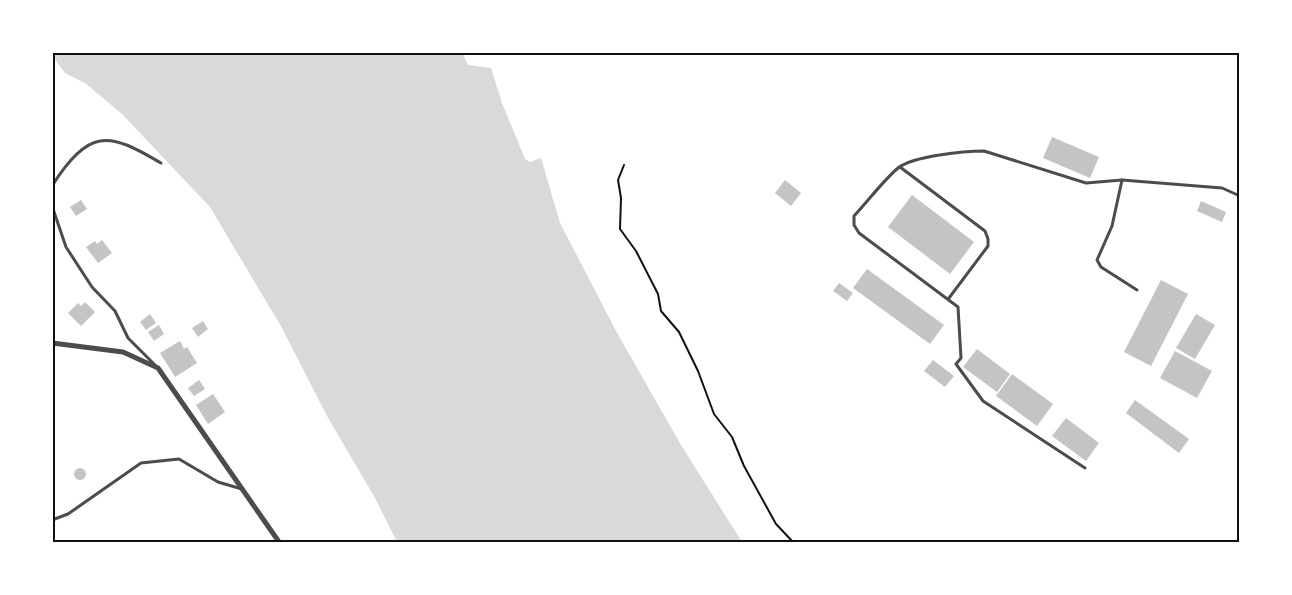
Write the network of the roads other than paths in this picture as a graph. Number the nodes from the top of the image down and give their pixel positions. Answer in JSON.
{"nodes":[{"id":1,"x":161,"y":163,"type":"dead end"},
{"id":2,"x":900,"y":167,"type":"junction"},
{"id":3,"x":1122,"y":180,"type":"junction"},
{"id":4,"x":52,"y":186,"type":"edge"},
{"id":5,"x":1240,"y":196,"type":"edge"},
{"id":6,"x":52,"y":206,"type":"edge"},
{"id":7,"x":1136,"y":290,"type":"dead end"},
{"id":8,"x":948,"y":298,"type":"junction"},
{"id":9,"x":52,"y":343,"type":"edge"},
{"id":10,"x":158,"y":368,"type":"junction"},
{"id":11,"x":1085,"y":468,"type":"dead end"},
{"id":12,"x":243,"y":490,"type":"junction"},
{"id":13,"x":52,"y":520,"type":"edge"},
{"id":14,"x":279,"y":542,"type":"edge"}],
"edges":[{"from":1,"to":4,"type":"lane"},
{"from":2,"to":3,"type":"lane"},
{"from":2,"to":8,"type":"lane"},
{"from":2,"to":8,"type":"lane"},
{"from":3,"to":5,"type":"lane"},
{"from":3,"to":7,"type":"lane"},
{"from":6,"to":10,"type":"lane"},
{"from":8,"to":11,"type":"lane"},
{"from":9,"to":10,"type":"street"},
{"from":10,"to":12,"type":"street"},
{"from":12,"to":13,"type":"lane"},
{"from":12,"to":14,"type":"street"}]}
